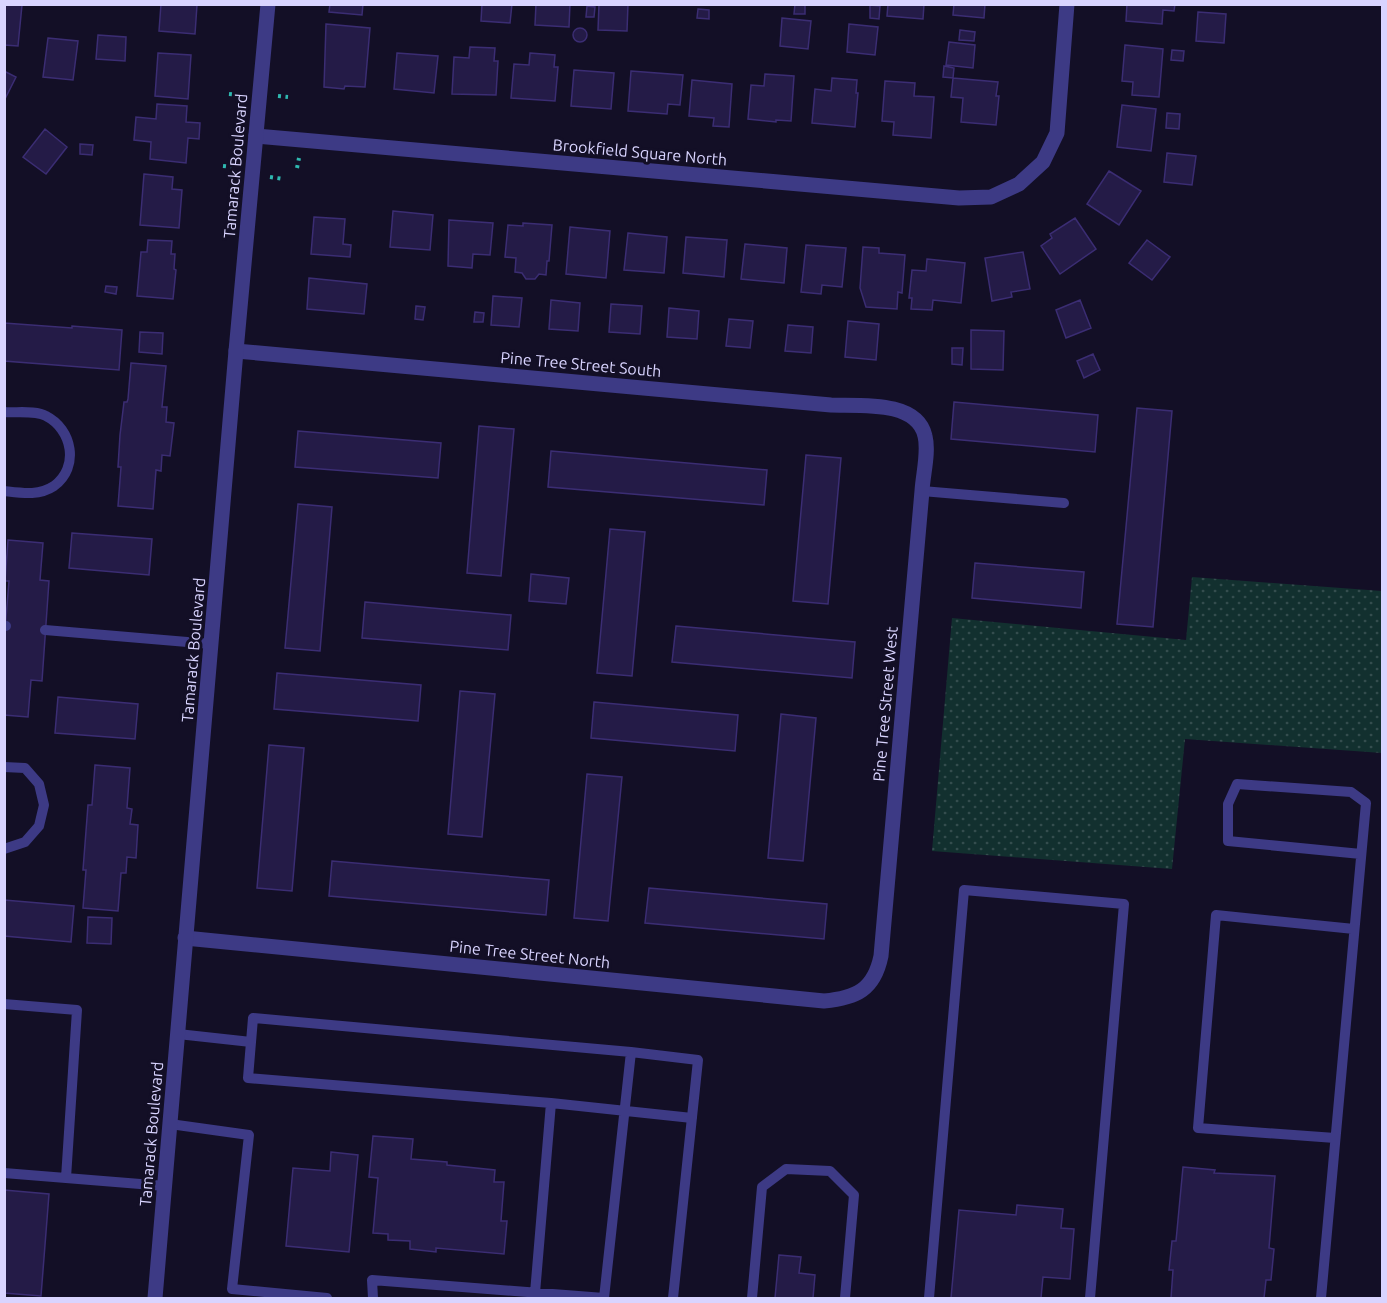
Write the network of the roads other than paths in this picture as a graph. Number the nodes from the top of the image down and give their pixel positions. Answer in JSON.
{"nodes":[{"id":1,"x":268,"y":4,"type":"edge"},
{"id":2,"x":1067,"y":4,"type":"edge"},
{"id":3,"x":256,"y":136,"type":"junction"},
{"id":4,"x":236,"y":351,"type":"junction"},
{"id":5,"x":4,"y":412,"type":"edge"},
{"id":6,"x":919,"y":423,"type":"joint"},
{"id":7,"x":4,"y":491,"type":"edge"},
{"id":8,"x":922,"y":491,"type":"junction"},
{"id":9,"x":1064,"y":503,"type":"dead end"},
{"id":10,"x":45,"y":630,"type":"dead end"},
{"id":11,"x":211,"y":644,"type":"junction"},
{"id":12,"x":4,"y":767,"type":"edge"},
{"id":13,"x":4,"y":849,"type":"edge"},
{"id":14,"x":1361,"y":854,"type":"junction"},
{"id":15,"x":1354,"y":929,"type":"junction"},
{"id":16,"x":185,"y":938,"type":"junction"},
{"id":17,"x":867,"y":986,"type":"joint"},
{"id":18,"x":4,"y":1005,"type":"edge"},
{"id":19,"x":178,"y":1034,"type":"junction"},
{"id":20,"x":251,"y":1042,"type":"junction"},
{"id":21,"x":631,"y":1052,"type":"junction"},
{"id":22,"x":551,"y":1103,"type":"junction"},
{"id":23,"x":623,"y":1112,"type":"junction"},
{"id":24,"x":692,"y":1118,"type":"junction"},
{"id":25,"x":170,"y":1124,"type":"junction"},
{"id":26,"x":1335,"y":1138,"type":"junction"},
{"id":27,"x":4,"y":1173,"type":"edge"},
{"id":28,"x":66,"y":1178,"type":"junction"},
{"id":29,"x":165,"y":1186,"type":"junction"},
{"id":30,"x":535,"y":1293,"type":"junction"},
{"id":31,"x":604,"y":1298,"type":"edge"},
{"id":32,"x":155,"y":1299,"type":"edge"},
{"id":33,"x":327,"y":1299,"type":"edge"},
{"id":34,"x":373,"y":1299,"type":"edge"},
{"id":35,"x":673,"y":1299,"type":"edge"},
{"id":36,"x":752,"y":1299,"type":"edge"},
{"id":37,"x":845,"y":1299,"type":"edge"},
{"id":38,"x":929,"y":1299,"type":"edge"},
{"id":39,"x":1090,"y":1299,"type":"edge"},
{"id":40,"x":1321,"y":1299,"type":"edge"}],
"edges":[{"from":1,"to":3,"type":"street","name":"Tamarack Boulevard"},
{"from":2,"to":3,"type":"street","name":"Brookfield Square North"},
{"from":3,"to":4,"type":"street","name":"Tamarack Boulevard"},
{"from":4,"to":6,"type":"street","name":"Pine Tree Street South"},
{"from":4,"to":11,"type":"street","name":"Tamarack Boulevard"},
{"from":5,"to":7,"type":"lane"},
{"from":6,"to":8,"type":"street","name":"Pine Tree Street West"},
{"from":8,"to":9,"type":"lane"},
{"from":8,"to":17,"type":"street","name":"Pine Tree Street West"},
{"from":10,"to":11,"type":"lane"},
{"from":11,"to":16,"type":"street","name":"Tamarack Boulevard"},
{"from":12,"to":13,"type":"lane"},
{"from":14,"to":14,"type":"lane"},
{"from":14,"to":15,"type":"lane"},
{"from":15,"to":26,"type":"lane"},
{"from":15,"to":26,"type":"lane"},
{"from":16,"to":17,"type":"street","name":"Pine Tree Street North"},
{"from":16,"to":19,"type":"street","name":"Tamarack Boulevard"},
{"from":18,"to":28,"type":"lane"},
{"from":19,"to":20,"type":"lane"},
{"from":19,"to":25,"type":"street","name":"Tamarack Boulevard"},
{"from":20,"to":21,"type":"lane"},
{"from":20,"to":22,"type":"lane"},
{"from":21,"to":23,"type":"lane"},
{"from":21,"to":24,"type":"lane"},
{"from":22,"to":23,"type":"lane"},
{"from":22,"to":30,"type":"lane"},
{"from":23,"to":24,"type":"lane"},
{"from":23,"to":31,"type":"lane"},
{"from":24,"to":35,"type":"lane"},
{"from":25,"to":29,"type":"street","name":"Tamarack Boulevard"},
{"from":25,"to":33,"type":"lane"},
{"from":26,"to":40,"type":"lane"},
{"from":27,"to":28,"type":"lane"},
{"from":28,"to":29,"type":"lane"},
{"from":29,"to":32,"type":"street","name":"Tamarack Boulevard"},
{"from":30,"to":31,"type":"lane"},
{"from":30,"to":34,"type":"lane"},
{"from":36,"to":37,"type":"lane"},
{"from":38,"to":39,"type":"lane"}]}
